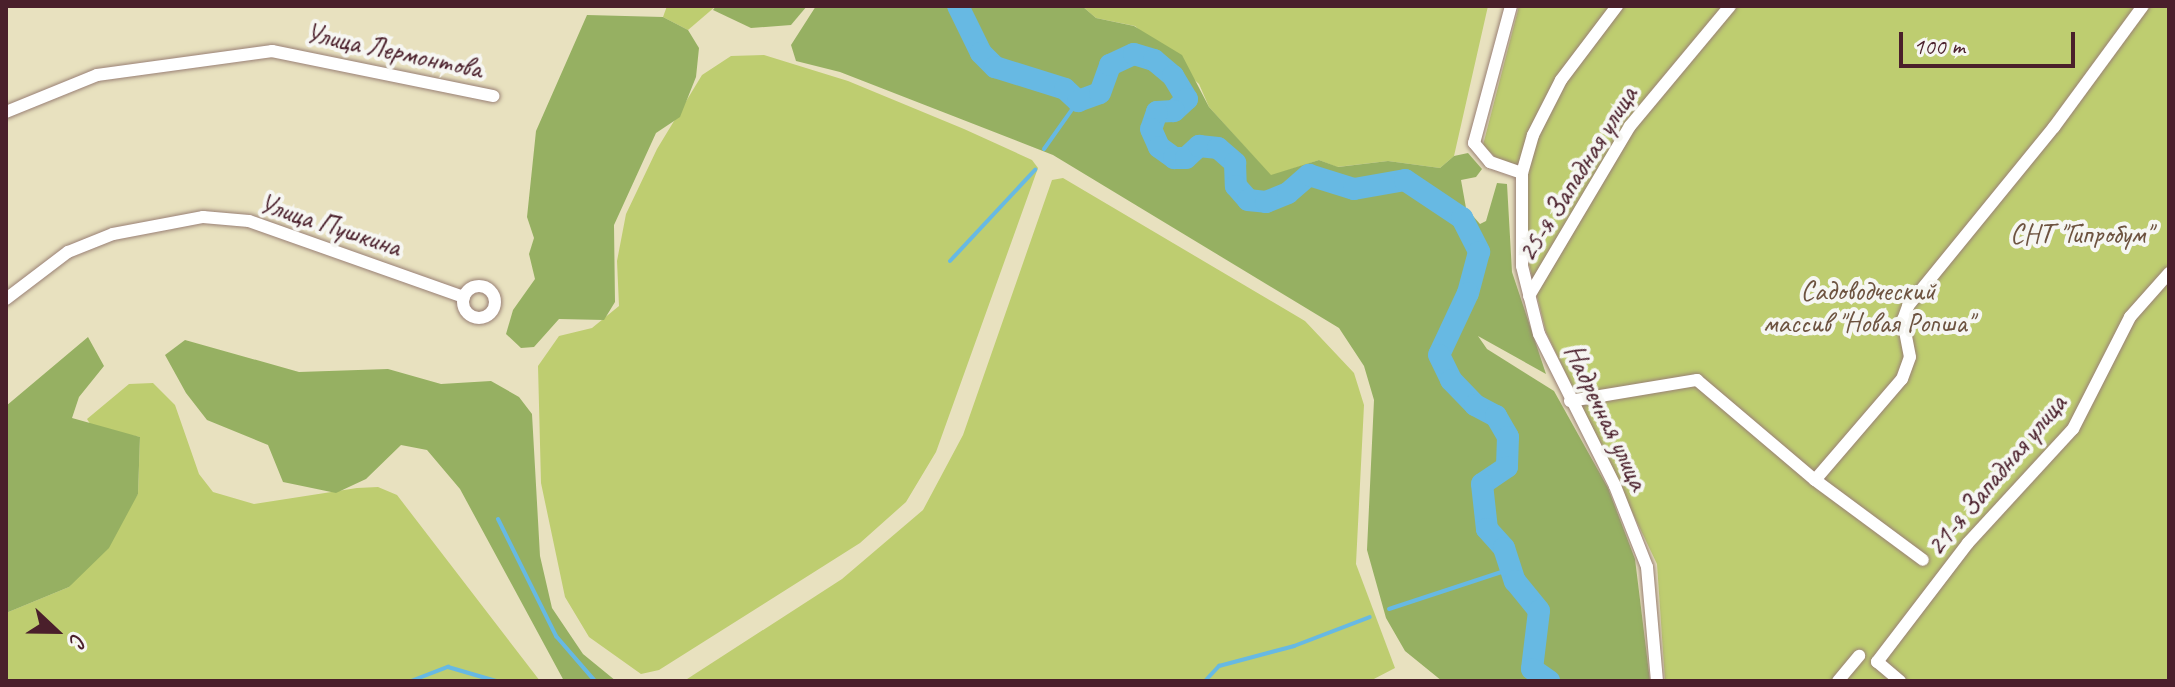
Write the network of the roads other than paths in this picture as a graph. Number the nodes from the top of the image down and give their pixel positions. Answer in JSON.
{"nodes":[{"id":1,"x":1511,"y":6,"type":"edge"},
{"id":2,"x":1617,"y":6,"type":"edge"},
{"id":3,"x":1730,"y":6,"type":"edge"},
{"id":4,"x":2143,"y":6,"type":"edge"},
{"id":5,"x":493,"y":96,"type":"dead end"},
{"id":6,"x":6,"y":112,"type":"edge"},
{"id":7,"x":1522,"y":173,"type":"junction"},
{"id":8,"x":2169,"y":273,"type":"edge"},
{"id":9,"x":1529,"y":296,"type":"junction"},
{"id":10,"x":464,"y":297,"type":"dead end"},
{"id":11,"x":6,"y":299,"type":"edge"},
{"id":12,"x":1570,"y":401,"type":"junction"},
{"id":13,"x":1815,"y":480,"type":"junction"},
{"id":14,"x":1923,"y":560,"type":"dead end"},
{"id":15,"x":1859,"y":656,"type":"dead end"},
{"id":16,"x":1657,"y":681,"type":"edge"},
{"id":17,"x":1838,"y":681,"type":"edge"},
{"id":18,"x":1900,"y":681,"type":"edge"}],
"edges":[{"from":1,"to":7,"type":"street"},
{"from":2,"to":7,"type":"street"},
{"from":3,"to":9,"type":"street","name":"25-я Западная улица"},
{"from":4,"to":13,"type":"street"},
{"from":5,"to":6,"type":"street","name":"Улица Лермонтова"},
{"from":7,"to":9,"type":"street","name":"Надречная улица"},
{"from":8,"to":18,"type":"street","name":"21-я Западная улица"},
{"from":9,"to":12,"type":"street","name":"Надречная улица"},
{"from":10,"to":11,"type":"street","name":"Улица Пушкина"},
{"from":12,"to":13,"type":"street"},
{"from":12,"to":16,"type":"street","name":"Надречная улица"},
{"from":13,"to":14,"type":"street"},
{"from":15,"to":17,"type":"street"}]}
